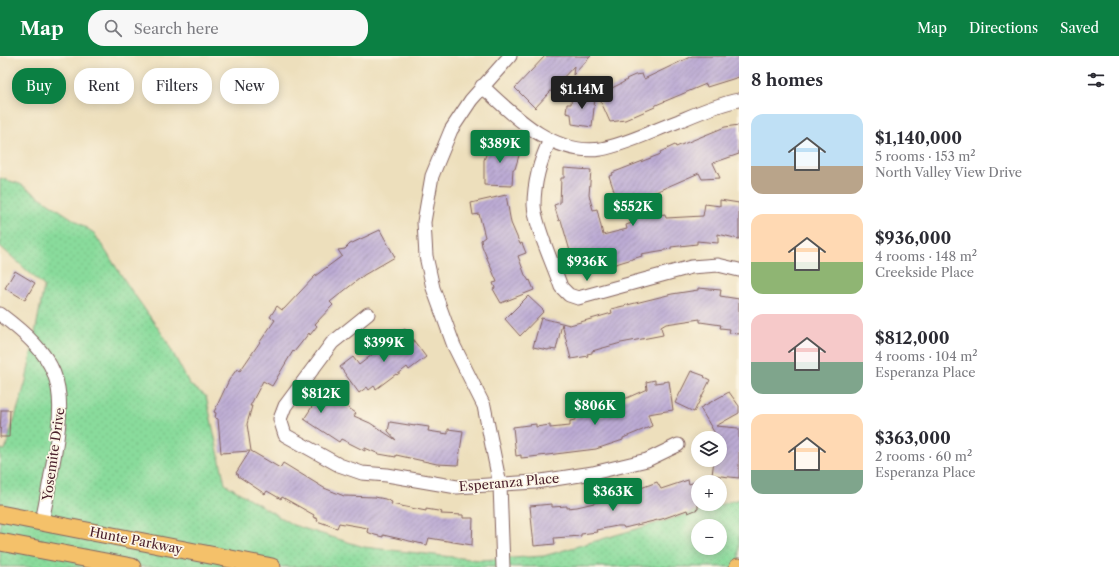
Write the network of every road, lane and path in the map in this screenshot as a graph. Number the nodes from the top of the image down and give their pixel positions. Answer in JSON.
{"nodes":[{"id":1,"x":510,"y":56,"type":"edge"},
{"id":2,"x":482,"y":86,"type":"junction"},
{"id":3,"x":739,"y":100,"type":"edge"},
{"id":4,"x":550,"y":140,"type":"junction"},
{"id":5,"x":739,"y":270,"type":"edge"},
{"id":6,"x":0,"y":314,"type":"edge"},
{"id":7,"x":368,"y":314,"type":"dead end"},
{"id":8,"x":678,"y":445,"type":"dead end"},
{"id":9,"x":500,"y":485,"type":"junction"},
{"id":10,"x":0,"y":514,"type":"edge"},
{"id":11,"x":42,"y":521,"type":"junction"},
{"id":12,"x":0,"y":542,"type":"edge"},
{"id":13,"x":132,"y":567,"type":"edge"},
{"id":14,"x":272,"y":567,"type":"edge"},
{"id":15,"x":503,"y":567,"type":"edge"}],
"edges":[{"from":1,"to":2,"type":"street"},
{"from":2,"to":4,"type":"street"},
{"from":2,"to":9,"type":"street"},
{"from":3,"to":4,"type":"street"},
{"from":4,"to":5,"type":"street"},
{"from":6,"to":11,"type":"street","name":"Yosemite Drive"},
{"from":7,"to":9,"type":"street","name":"Esperanza Place"},
{"from":8,"to":9,"type":"street","name":"Esperanza Place"},
{"from":9,"to":15,"type":"street"},
{"from":10,"to":11,"type":"main road","name":"Hunte Parkway"},
{"from":11,"to":14,"type":"main road","name":"Hunte Parkway"},
{"from":12,"to":13,"type":"main road"}]}
